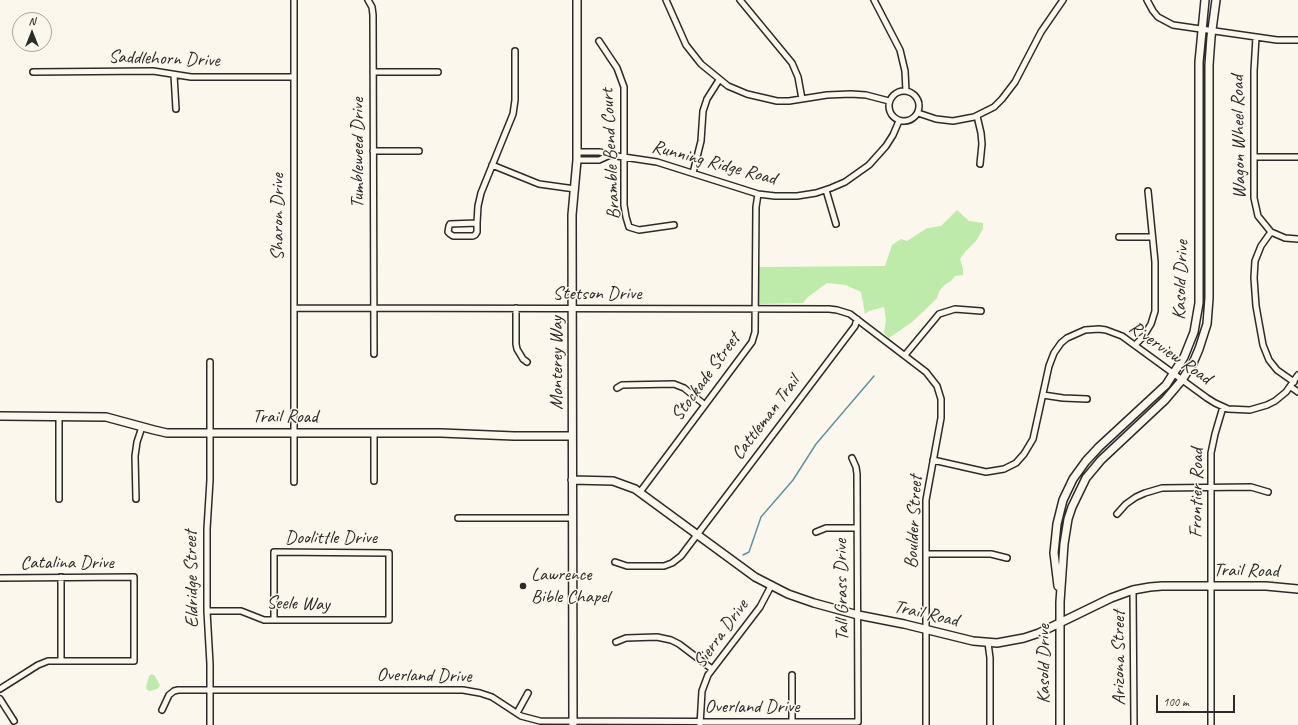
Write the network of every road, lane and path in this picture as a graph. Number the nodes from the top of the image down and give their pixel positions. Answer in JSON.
{"nodes":[{"id":1,"x":294,"y":0,"type":"edge"},
{"id":2,"x":368,"y":0,"type":"edge"},
{"id":3,"x":666,"y":0,"type":"edge"},
{"id":4,"x":740,"y":0,"type":"edge"},
{"id":5,"x":874,"y":0,"type":"edge"},
{"id":6,"x":1063,"y":0,"type":"edge"},
{"id":7,"x":1147,"y":0,"type":"edge"},
{"id":8,"x":1206,"y":0,"type":"edge"},
{"id":9,"x":1216,"y":0,"type":"edge"},
{"id":10,"x":576,"y":1,"type":"edge"},
{"id":11,"x":1202,"y":29,"type":"junction"},
{"id":12,"x":1211,"y":30,"type":"junction"},
{"id":13,"x":1256,"y":37,"type":"junction"},
{"id":14,"x":1298,"y":40,"type":"edge"},
{"id":15,"x":599,"y":41,"type":"dead end"},
{"id":16,"x":515,"y":50,"type":"dead end"},
{"id":17,"x":33,"y":72,"type":"dead end"},
{"id":18,"x":373,"y":72,"type":"junction"},
{"id":19,"x":438,"y":72,"type":"dead end"},
{"id":20,"x":174,"y":75,"type":"junction"},
{"id":21,"x":293,"y":77,"type":"junction"},
{"id":22,"x":719,"y":80,"type":"junction"},
{"id":23,"x":906,"y":91,"type":"junction"},
{"id":24,"x":802,"y":99,"type":"junction"},
{"id":25,"x":889,"y":101,"type":"junction"},
{"id":26,"x":176,"y":109,"type":"dead end"},
{"id":27,"x":918,"y":113,"type":"junction"},
{"id":28,"x":977,"y":116,"type":"junction"},
{"id":29,"x":899,"y":121,"type":"junction"},
{"id":30,"x":373,"y":151,"type":"junction"},
{"id":31,"x":419,"y":151,"type":"dead end"},
{"id":32,"x":577,"y":152,"type":"junction"},
{"id":33,"x":610,"y":155,"type":"junction"},
{"id":34,"x":624,"y":156,"type":"junction"},
{"id":35,"x":1254,"y":157,"type":"junction"},
{"id":36,"x":1298,"y":157,"type":"edge"},
{"id":37,"x":577,"y":160,"type":"junction"},
{"id":38,"x":980,"y":164,"type":"dead end"},
{"id":39,"x":492,"y":165,"type":"junction"},
{"id":40,"x":693,"y":173,"type":"junction"},
{"id":41,"x":575,"y":189,"type":"junction"},
{"id":42,"x":826,"y":190,"type":"junction"},
{"id":43,"x":1148,"y":191,"type":"dead end"},
{"id":44,"x":758,"y":194,"type":"junction"},
{"id":45,"x":477,"y":223,"type":"junction"},
{"id":46,"x":836,"y":224,"type":"dead end"},
{"id":47,"x":674,"y":225,"type":"dead end"},
{"id":48,"x":1271,"y":232,"type":"junction"},
{"id":49,"x":1119,"y":236,"type":"dead end"},
{"id":50,"x":1152,"y":237,"type":"junction"},
{"id":51,"x":1298,"y":239,"type":"edge"},
{"id":52,"x":374,"y":307,"type":"junction"},
{"id":53,"x":294,"y":308,"type":"junction"},
{"id":54,"x":516,"y":308,"type":"junction"},
{"id":55,"x":755,"y":308,"type":"junction"},
{"id":56,"x":573,"y":309,"type":"junction"},
{"id":57,"x":981,"y":311,"type":"dead end"},
{"id":58,"x":857,"y":319,"type":"junction"},
{"id":59,"x":890,"y":344,"type":"joint"},
{"id":60,"x":1135,"y":345,"type":"junction"},
{"id":61,"x":374,"y":354,"type":"dead end"},
{"id":62,"x":905,"y":355,"type":"junction"},
{"id":63,"x":210,"y":362,"type":"dead end"},
{"id":64,"x":527,"y":362,"type":"dead end"},
{"id":65,"x":1174,"y":374,"type":"junction"},
{"id":66,"x":1298,"y":377,"type":"edge"},
{"id":67,"x":1182,"y":380,"type":"junction"},
{"id":68,"x":1292,"y":384,"type":"junction"},
{"id":69,"x":616,"y":388,"type":"dead end"},
{"id":70,"x":1298,"y":392,"type":"edge"},
{"id":71,"x":1043,"y":395,"type":"junction"},
{"id":72,"x":1087,"y":399,"type":"dead end"},
{"id":73,"x":705,"y":405,"type":"junction"},
{"id":74,"x":1223,"y":407,"type":"junction"},
{"id":75,"x":0,"y":416,"type":"edge"},
{"id":76,"x":59,"y":416,"type":"junction"},
{"id":77,"x":142,"y":427,"type":"junction"},
{"id":78,"x":210,"y":433,"type":"junction"},
{"id":79,"x":293,"y":433,"type":"junction"},
{"id":80,"x":374,"y":433,"type":"junction"},
{"id":81,"x":572,"y":436,"type":"junction"},
{"id":82,"x":852,"y":458,"type":"dead end"},
{"id":83,"x":933,"y":460,"type":"junction"},
{"id":84,"x":572,"y":480,"type":"junction"},
{"id":85,"x":374,"y":481,"type":"dead end"},
{"id":86,"x":294,"y":482,"type":"dead end"},
{"id":87,"x":1211,"y":487,"type":"junction"},
{"id":88,"x":640,"y":492,"type":"junction"},
{"id":89,"x":1268,"y":492,"type":"dead end"},
{"id":90,"x":59,"y":499,"type":"dead end"},
{"id":91,"x":136,"y":499,"type":"dead end"},
{"id":92,"x":1117,"y":514,"type":"dead end"},
{"id":93,"x":458,"y":518,"type":"dead end"},
{"id":94,"x":572,"y":518,"type":"junction"},
{"id":95,"x":856,"y":528,"type":"junction"},
{"id":96,"x":816,"y":532,"type":"dead end"},
{"id":97,"x":697,"y":534,"type":"junction"},
{"id":98,"x":926,"y":554,"type":"junction"},
{"id":99,"x":1007,"y":558,"type":"dead end"},
{"id":100,"x":615,"y":562,"type":"dead end"},
{"id":101,"x":61,"y":577,"type":"junction"},
{"id":102,"x":0,"y":578,"type":"edge"},
{"id":103,"x":771,"y":586,"type":"junction"},
{"id":104,"x":1211,"y":586,"type":"junction"},
{"id":105,"x":1298,"y":589,"type":"edge"},
{"id":106,"x":1133,"y":590,"type":"junction"},
{"id":107,"x":1060,"y":602,"type":"junction"},
{"id":108,"x":207,"y":612,"type":"junction"},
{"id":109,"x":858,"y":615,"type":"junction"},
{"id":110,"x":274,"y":620,"type":"junction"},
{"id":111,"x":389,"y":620,"type":"joint"},
{"id":112,"x":1060,"y":623,"type":"junction"},
{"id":113,"x":926,"y":630,"type":"junction"},
{"id":114,"x":616,"y":642,"type":"dead end"},
{"id":115,"x":988,"y":643,"type":"junction"},
{"id":116,"x":61,"y":661,"type":"junction"},
{"id":117,"x":712,"y":669,"type":"junction"},
{"id":118,"x":792,"y":675,"type":"dead end"},
{"id":119,"x":0,"y":689,"type":"edge"},
{"id":120,"x":210,"y":690,"type":"junction"},
{"id":121,"x":528,"y":693,"type":"dead end"},
{"id":122,"x":0,"y":699,"type":"edge"},
{"id":123,"x":162,"y":710,"type":"dead end"},
{"id":124,"x":517,"y":713,"type":"junction"},
{"id":125,"x":14,"y":721,"type":"dead end"},
{"id":126,"x":792,"y":722,"type":"junction"},
{"id":127,"x":858,"y":722,"type":"joint"},
{"id":128,"x":573,"y":723,"type":"edge"},
{"id":129,"x":700,"y":723,"type":"edge"},
{"id":130,"x":210,"y":725,"type":"edge"},
{"id":131,"x":926,"y":725,"type":"edge"},
{"id":132,"x":990,"y":725,"type":"edge"},
{"id":133,"x":1060,"y":725,"type":"edge"},
{"id":134,"x":1134,"y":725,"type":"edge"},
{"id":135,"x":1211,"y":725,"type":"edge"}],
"edges":[{"from":1,"to":21,"type":"street","name":"Sharon Drive"},
{"from":2,"to":18,"type":"street","name":"Tumbleweed Drive"},
{"from":3,"to":22,"type":"street"},
{"from":4,"to":24,"type":"street"},
{"from":5,"to":23,"type":"street"},
{"from":6,"to":28,"type":"street"},
{"from":7,"to":11,"type":"street"},
{"from":8,"to":11,"type":"street","name":"Kasold Drive"},
{"from":9,"to":12,"type":"street","name":"Kasold Drive"},
{"from":10,"to":32,"type":"street","name":"Monterey Way"},
{"from":11,"to":12,"type":"street"},
{"from":11,"to":65,"type":"street","name":"Kasold Drive"},
{"from":12,"to":13,"type":"street"},
{"from":12,"to":67,"type":"street","name":"Kasold Drive"},
{"from":13,"to":14,"type":"street"},
{"from":13,"to":35,"type":"street","name":"Wagon Wheel Road"},
{"from":15,"to":34,"type":"street","name":"Bramble Bend Court"},
{"from":16,"to":39,"type":"street"},
{"from":17,"to":20,"type":"street","name":"Saddlehorn Drive"},
{"from":18,"to":19,"type":"street"},
{"from":18,"to":30,"type":"street","name":"Tumbleweed Drive"},
{"from":20,"to":21,"type":"street","name":"Saddlehorn Drive"},
{"from":20,"to":26,"type":"street"},
{"from":21,"to":53,"type":"street","name":"Sharon Drive"},
{"from":22,"to":24,"type":"street"},
{"from":22,"to":40,"type":"street"},
{"from":23,"to":25,"type":"street"},
{"from":23,"to":27,"type":"street"},
{"from":24,"to":25,"type":"street"},
{"from":25,"to":29,"type":"street"},
{"from":27,"to":28,"type":"street"},
{"from":27,"to":29,"type":"street"},
{"from":28,"to":38,"type":"street"},
{"from":29,"to":42,"type":"street","name":"Running Ridge Road"},
{"from":30,"to":31,"type":"street"},
{"from":30,"to":52,"type":"street","name":"Tumbleweed Drive"},
{"from":32,"to":33,"type":"street","name":"Running Ridge Road"},
{"from":32,"to":37,"type":"street","name":"Monterey Way"},
{"from":33,"to":34,"type":"street","name":"Running Ridge Road"},
{"from":33,"to":37,"type":"street","name":"Running Ridge Road"},
{"from":34,"to":40,"type":"street","name":"Running Ridge Road"},
{"from":34,"to":47,"type":"street","name":"Bramble Bend Court"},
{"from":35,"to":36,"type":"street"},
{"from":35,"to":48,"type":"street","name":"Wagon Wheel Road"},
{"from":37,"to":41,"type":"street","name":"Monterey Way"},
{"from":39,"to":41,"type":"street"},
{"from":39,"to":45,"type":"street"},
{"from":40,"to":44,"type":"street","name":"Running Ridge Road"},
{"from":41,"to":56,"type":"street","name":"Monterey Way"},
{"from":42,"to":44,"type":"street","name":"Running Ridge Road"},
{"from":42,"to":46,"type":"street"},
{"from":43,"to":50,"type":"street"},
{"from":44,"to":55,"type":"street","name":"Stockade Street"},
{"from":45,"to":45,"type":"street"},
{"from":48,"to":51,"type":"street"},
{"from":48,"to":68,"type":"street"},
{"from":49,"to":50,"type":"street"},
{"from":50,"to":60,"type":"street"},
{"from":52,"to":53,"type":"street","name":"Stetson Drive"},
{"from":52,"to":54,"type":"street","name":"Stetson Drive"},
{"from":52,"to":61,"type":"street","name":"Tumbleweed Drive"},
{"from":53,"to":79,"type":"street","name":"Sharon Drive"},
{"from":54,"to":56,"type":"street","name":"Stetson Drive"},
{"from":54,"to":64,"type":"street"},
{"from":55,"to":56,"type":"street","name":"Stetson Drive"},
{"from":55,"to":58,"type":"street","name":"Stetson Drive"},
{"from":55,"to":73,"type":"street","name":"Stockade Street"},
{"from":56,"to":81,"type":"street","name":"Monterey Way"},
{"from":57,"to":62,"type":"street"},
{"from":58,"to":59,"type":"street","name":"Stetson Drive"},
{"from":58,"to":97,"type":"street","name":"Cattleman Trail"},
{"from":59,"to":62,"type":"street","name":"Boulder Street"},
{"from":60,"to":65,"type":"street","name":"Riverview Road"},
{"from":60,"to":71,"type":"street","name":"Riverview Road"},
{"from":62,"to":83,"type":"street","name":"Boulder Street"},
{"from":63,"to":78,"type":"street","name":"Eldridge Street"},
{"from":65,"to":67,"type":"street","name":"Riverview Road"},
{"from":65,"to":107,"type":"street","name":"Kasold Drive"},
{"from":66,"to":68,"type":"street","name":"Riverview Road"},
{"from":67,"to":74,"type":"street","name":"Riverview Road"},
{"from":67,"to":107,"type":"street","name":"Kasold Drive"},
{"from":68,"to":70,"type":"street"},
{"from":68,"to":74,"type":"street","name":"Riverview Road"},
{"from":69,"to":73,"type":"street"},
{"from":71,"to":72,"type":"street"},
{"from":71,"to":83,"type":"street","name":"Riverview Road"},
{"from":73,"to":88,"type":"street","name":"Stockade Street"},
{"from":74,"to":87,"type":"street","name":"Frontier Road"},
{"from":75,"to":76,"type":"street","name":"Trail Road"},
{"from":76,"to":77,"type":"street","name":"Trail Road"},
{"from":76,"to":90,"type":"street"},
{"from":77,"to":78,"type":"street","name":"Trail Road"},
{"from":77,"to":91,"type":"street"},
{"from":78,"to":79,"type":"street","name":"Trail Road"},
{"from":78,"to":108,"type":"street","name":"Eldridge Street"},
{"from":79,"to":80,"type":"street","name":"Trail Road"},
{"from":79,"to":86,"type":"street","name":"Sharon Drive"},
{"from":80,"to":81,"type":"street","name":"Trail Road"},
{"from":80,"to":85,"type":"street"},
{"from":81,"to":84,"type":"street","name":"Monterey Way"},
{"from":82,"to":95,"type":"street","name":"Tall Grass Drive"},
{"from":83,"to":98,"type":"street","name":"Boulder Street"},
{"from":84,"to":88,"type":"street","name":"Trail Road"},
{"from":84,"to":94,"type":"street","name":"Monterey Way"},
{"from":87,"to":89,"type":"street"},
{"from":87,"to":92,"type":"street"},
{"from":87,"to":104,"type":"street","name":"Frontier Road"},
{"from":88,"to":97,"type":"street","name":"Trail Road"},
{"from":93,"to":94,"type":"street"},
{"from":94,"to":128,"type":"street","name":"Monterey Way"},
{"from":95,"to":96,"type":"street"},
{"from":95,"to":109,"type":"street","name":"Tall Grass Drive"},
{"from":97,"to":100,"type":"street","name":"Cattleman Trail"},
{"from":97,"to":103,"type":"street","name":"Trail Road"},
{"from":98,"to":99,"type":"street"},
{"from":98,"to":113,"type":"street","name":"Boulder Street"},
{"from":101,"to":102,"type":"street","name":"Catalina Drive"},
{"from":101,"to":116,"type":"street"},
{"from":101,"to":116,"type":"street","name":"Catalina Drive"},
{"from":103,"to":109,"type":"street","name":"Trail Road"},
{"from":103,"to":117,"type":"street","name":"Sierra Drive"},
{"from":104,"to":105,"type":"street","name":"Trail Road"},
{"from":104,"to":106,"type":"street","name":"Trail Road"},
{"from":104,"to":135,"type":"street","name":"Frontier Road"},
{"from":106,"to":112,"type":"street","name":"Trail Road"},
{"from":106,"to":134,"type":"street","name":"Arizona Street"},
{"from":107,"to":112,"type":"street","name":"Kasold Drive"},
{"from":108,"to":110,"type":"street","name":"Seele Way"},
{"from":108,"to":120,"type":"street","name":"Eldridge Street"},
{"from":109,"to":113,"type":"street","name":"Trail Road"},
{"from":109,"to":127,"type":"street","name":"Tall Grass Drive"},
{"from":110,"to":111,"type":"street","name":"Seele Way"},
{"from":110,"to":111,"type":"street","name":"Doolittle Drive"},
{"from":112,"to":115,"type":"street","name":"Trail Road"},
{"from":112,"to":133,"type":"street","name":"Kasold Drive"},
{"from":113,"to":115,"type":"street","name":"Trail Road"},
{"from":113,"to":131,"type":"street","name":"Boulder Street"},
{"from":114,"to":117,"type":"street"},
{"from":115,"to":132,"type":"street"},
{"from":116,"to":119,"type":"street"},
{"from":117,"to":129,"type":"street","name":"Sierra Drive"},
{"from":118,"to":126,"type":"street"},
{"from":120,"to":123,"type":"street","name":"Overland Drive"},
{"from":120,"to":124,"type":"street","name":"Overland Drive"},
{"from":120,"to":130,"type":"street","name":"Eldridge Street"},
{"from":121,"to":124,"type":"street"},
{"from":122,"to":125,"type":"street"},
{"from":124,"to":128,"type":"street","name":"Overland Drive"},
{"from":126,"to":127,"type":"street","name":"Overland Drive"},
{"from":126,"to":129,"type":"street","name":"Overland Drive"},
{"from":128,"to":129,"type":"street","name":"Overland Drive"}]}
